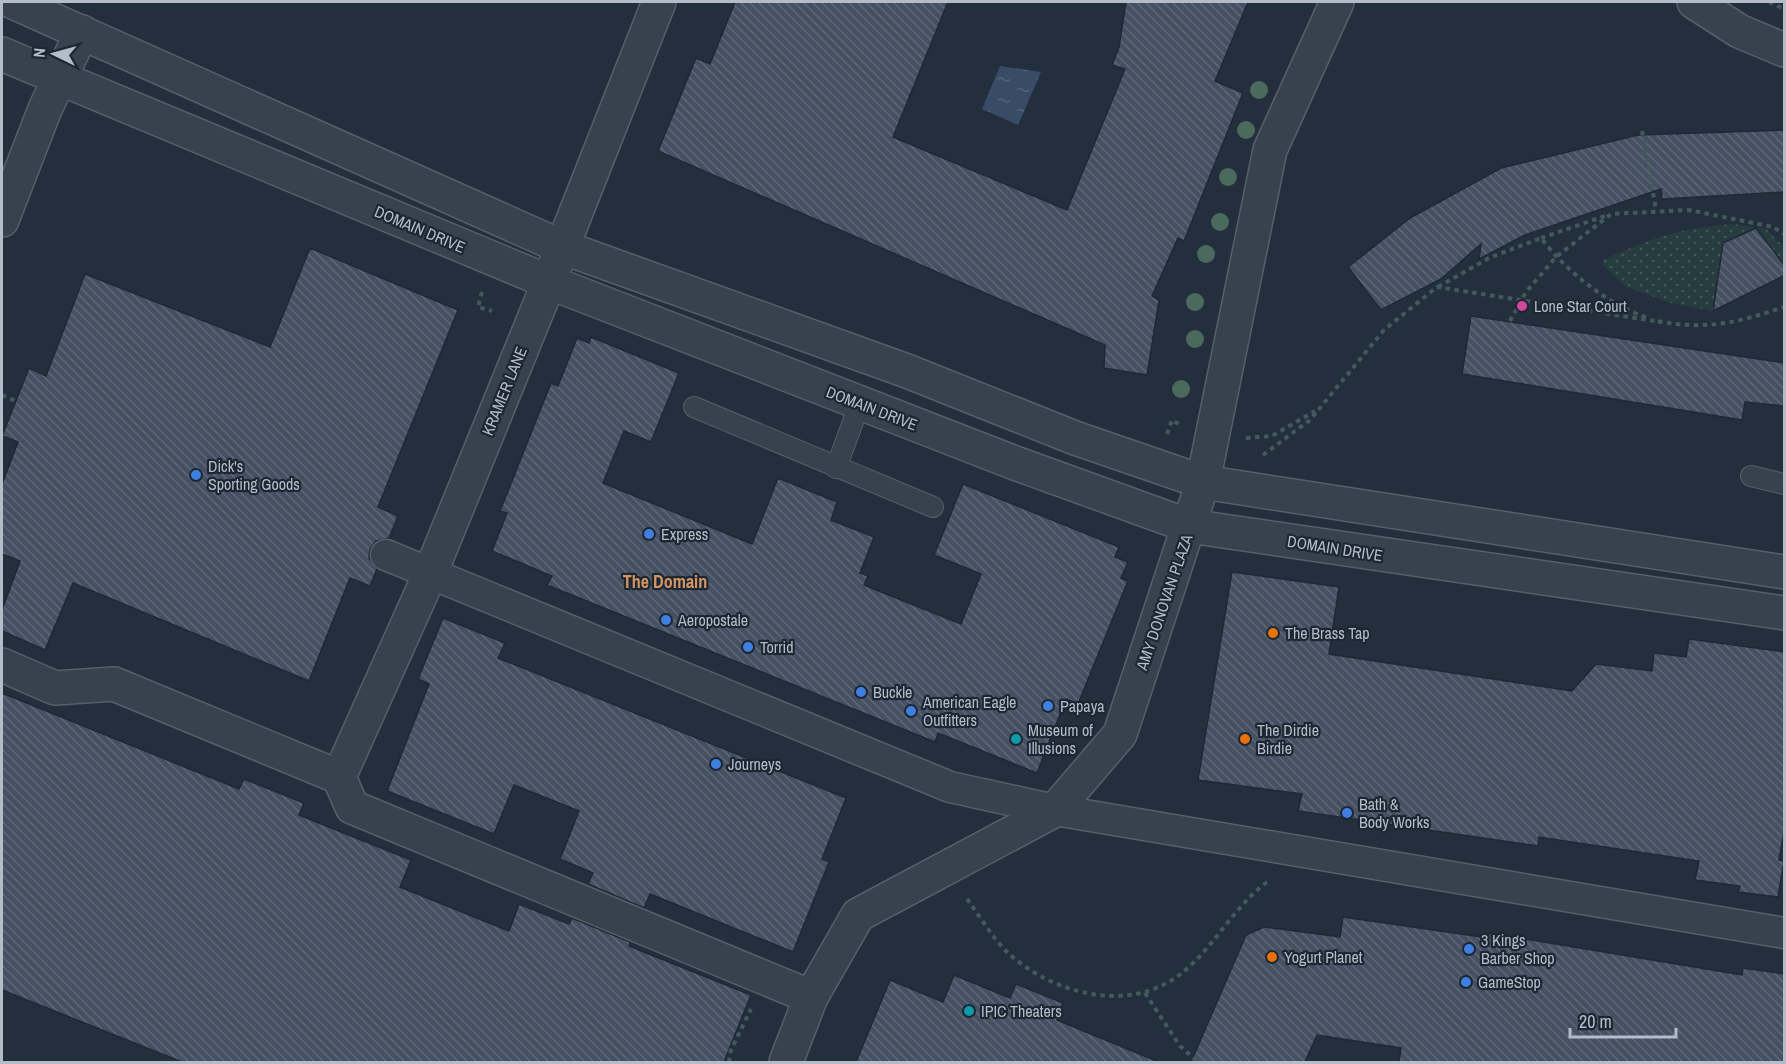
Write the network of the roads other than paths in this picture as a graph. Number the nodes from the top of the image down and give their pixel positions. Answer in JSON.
{"nodes":[{"id":1,"x":13,"y":2,"type":"edge"},
{"id":2,"x":659,"y":2,"type":"edge"},
{"id":3,"x":1337,"y":2,"type":"edge"},
{"id":4,"x":1702,"y":3,"type":"edge"},
{"id":5,"x":82,"y":32,"type":"junction"},
{"id":6,"x":1785,"y":50,"type":"edge"},
{"id":7,"x":2,"y":54,"type":"edge"},
{"id":8,"x":61,"y":80,"type":"junction"},
{"id":9,"x":2,"y":220,"type":"edge"},
{"id":10,"x":562,"y":247,"type":"junction"},
{"id":11,"x":549,"y":282,"type":"junction"},
{"id":12,"x":860,"y":403,"type":"junction"},
{"id":13,"x":694,"y":407,"type":"dead end"},
{"id":14,"x":836,"y":468,"type":"junction"},
{"id":15,"x":1751,"y":476,"type":"dead end"},
{"id":16,"x":1203,"y":482,"type":"junction"},
{"id":17,"x":1785,"y":484,"type":"edge"},
{"id":18,"x":933,"y":507,"type":"dead end"},
{"id":19,"x":1190,"y":526,"type":"junction"},
{"id":20,"x":386,"y":555,"type":"dead end"},
{"id":21,"x":1785,"y":572,"type":"edge"},
{"id":22,"x":430,"y":574,"type":"junction"},
{"id":23,"x":1785,"y":613,"type":"edge"},
{"id":24,"x":2,"y":666,"type":"edge"},
{"id":25,"x":339,"y":777,"type":"junction"},
{"id":26,"x":1055,"y":810,"type":"junction"},
{"id":27,"x":1785,"y":933,"type":"edge"},
{"id":28,"x":811,"y":996,"type":"junction"},
{"id":29,"x":786,"y":1062,"type":"edge"}],
"edges":[{"from":1,"to":5,"type":"street"},
{"from":2,"to":10,"type":"street","name":"KRAMER LANE"},
{"from":3,"to":16,"type":"street","name":"AMY DONOVAN PLAZA"},
{"from":4,"to":6,"type":"street"},
{"from":5,"to":8,"type":"street"},
{"from":5,"to":10,"type":"street"},
{"from":7,"to":8,"type":"street","name":"DOMAIN DRIVE"},
{"from":8,"to":9,"type":"street"},
{"from":8,"to":11,"type":"street","name":"DOMAIN DRIVE"},
{"from":10,"to":11,"type":"street","name":"KRAMER LANE"},
{"from":10,"to":16,"type":"street"},
{"from":11,"to":12,"type":"street","name":"DOMAIN DRIVE"},
{"from":11,"to":22,"type":"street","name":"KRAMER LANE"},
{"from":12,"to":14,"type":"lane"},
{"from":12,"to":19,"type":"street","name":"DOMAIN DRIVE"},
{"from":13,"to":14,"type":"lane"},
{"from":14,"to":18,"type":"lane"},
{"from":15,"to":17,"type":"lane"},
{"from":16,"to":19,"type":"street","name":"AMY DONOVAN PLAZA"},
{"from":16,"to":21,"type":"street"},
{"from":19,"to":23,"type":"street","name":"DOMAIN DRIVE"},
{"from":19,"to":26,"type":"street","name":"AMY DONOVAN PLAZA"},
{"from":20,"to":22,"type":"street"},
{"from":22,"to":25,"type":"street","name":"KRAMER LANE"},
{"from":22,"to":26,"type":"street"},
{"from":24,"to":25,"type":"street"},
{"from":25,"to":28,"type":"street"},
{"from":26,"to":27,"type":"street"},
{"from":26,"to":28,"type":"street","name":"AMY DONOVAN PLAZA"},
{"from":28,"to":29,"type":"street","name":"AMY DONOVAN PLAZA"}]}
